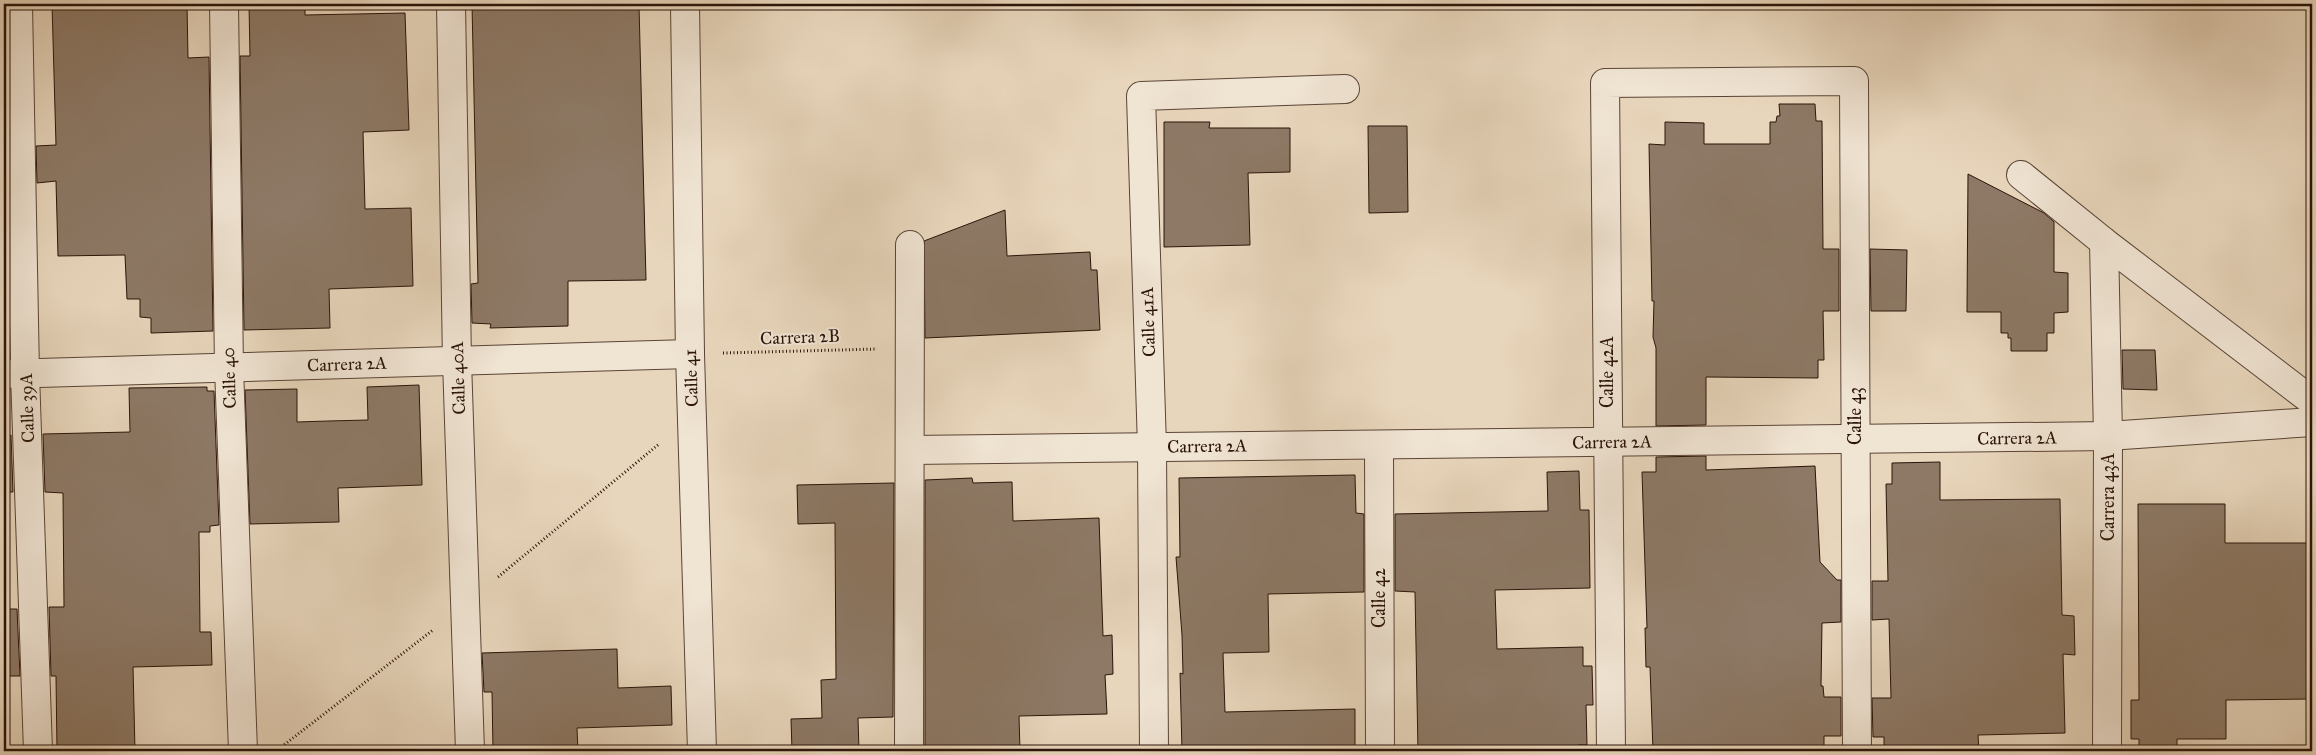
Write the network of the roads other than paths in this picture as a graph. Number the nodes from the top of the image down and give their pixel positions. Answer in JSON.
{"nodes":[{"id":1,"x":18,"y":4,"type":"edge"},
{"id":2,"x":224,"y":4,"type":"edge"},
{"id":3,"x":451,"y":4,"type":"edge"},
{"id":4,"x":685,"y":4,"type":"edge"},
{"id":5,"x":1605,"y":83,"type":"joint"},
{"id":6,"x":1345,"y":89,"type":"dead end"},
{"id":7,"x":2021,"y":176,"type":"dead end"},
{"id":8,"x":2104,"y":242,"type":"junction"},
{"id":9,"x":910,"y":245,"type":"dead end"},
{"id":10,"x":690,"y":354,"type":"junction"},
{"id":11,"x":457,"y":361,"type":"junction"},
{"id":12,"x":229,"y":368,"type":"junction"},
{"id":13,"x":15,"y":374,"type":"edge"},
{"id":14,"x":2312,"y":401,"type":"edge"},
{"id":15,"x":2312,"y":422,"type":"edge"},
{"id":16,"x":2108,"y":436,"type":"junction"},
{"id":17,"x":1855,"y":439,"type":"junction"},
{"id":18,"x":1608,"y":442,"type":"junction"},
{"id":19,"x":1379,"y":445,"type":"junction"},
{"id":20,"x":1152,"y":447,"type":"junction"},
{"id":21,"x":910,"y":450,"type":"junction"},
{"id":22,"x":38,"y":751,"type":"edge"},
{"id":23,"x":243,"y":751,"type":"edge"},
{"id":24,"x":470,"y":751,"type":"edge"},
{"id":25,"x":702,"y":751,"type":"edge"},
{"id":26,"x":909,"y":751,"type":"edge"},
{"id":27,"x":1154,"y":751,"type":"edge"},
{"id":28,"x":1380,"y":751,"type":"edge"},
{"id":29,"x":1611,"y":751,"type":"edge"},
{"id":30,"x":1857,"y":751,"type":"edge"},
{"id":31,"x":2107,"y":751,"type":"edge"}],
"edges":[{"from":1,"to":13,"type":"street","name":"Calle 39A"},
{"from":2,"to":12,"type":"street","name":"Calle 40"},
{"from":3,"to":11,"type":"street","name":"Calle 40A"},
{"from":4,"to":10,"type":"street","name":"Calle 41"},
{"from":5,"to":17,"type":"street","name":"Calle 43"},
{"from":5,"to":18,"type":"street","name":"Calle 42A"},
{"from":6,"to":20,"type":"street","name":"Calle 41A"},
{"from":7,"to":8,"type":"street"},
{"from":8,"to":14,"type":"street"},
{"from":8,"to":16,"type":"street","name":"Carrera 43A"},
{"from":9,"to":21,"type":"street"},
{"from":10,"to":11,"type":"street","name":"Carrera 2A"},
{"from":10,"to":25,"type":"street","name":"Calle 41"},
{"from":11,"to":12,"type":"street","name":"Carrera 2A"},
{"from":11,"to":24,"type":"street","name":"Calle 40A"},
{"from":12,"to":13,"type":"street","name":"Carrera 2A"},
{"from":12,"to":23,"type":"street","name":"Calle 40"},
{"from":13,"to":22,"type":"street","name":"Calle 39A"},
{"from":15,"to":16,"type":"street","name":"Carrera 2A"},
{"from":16,"to":17,"type":"street","name":"Carrera 2A"},
{"from":16,"to":31,"type":"street","name":"Carrera 43A"},
{"from":17,"to":18,"type":"street","name":"Carrera 2A"},
{"from":17,"to":30,"type":"street","name":"Calle 43"},
{"from":18,"to":19,"type":"street","name":"Carrera 2A"},
{"from":18,"to":29,"type":"street","name":"Calle 42A"},
{"from":19,"to":20,"type":"street","name":"Carrera 2A"},
{"from":19,"to":28,"type":"street","name":"Calle 42"},
{"from":20,"to":21,"type":"street","name":"Carrera 2A"},
{"from":20,"to":27,"type":"street","name":"Calle 41A"},
{"from":21,"to":26,"type":"street"}]}
